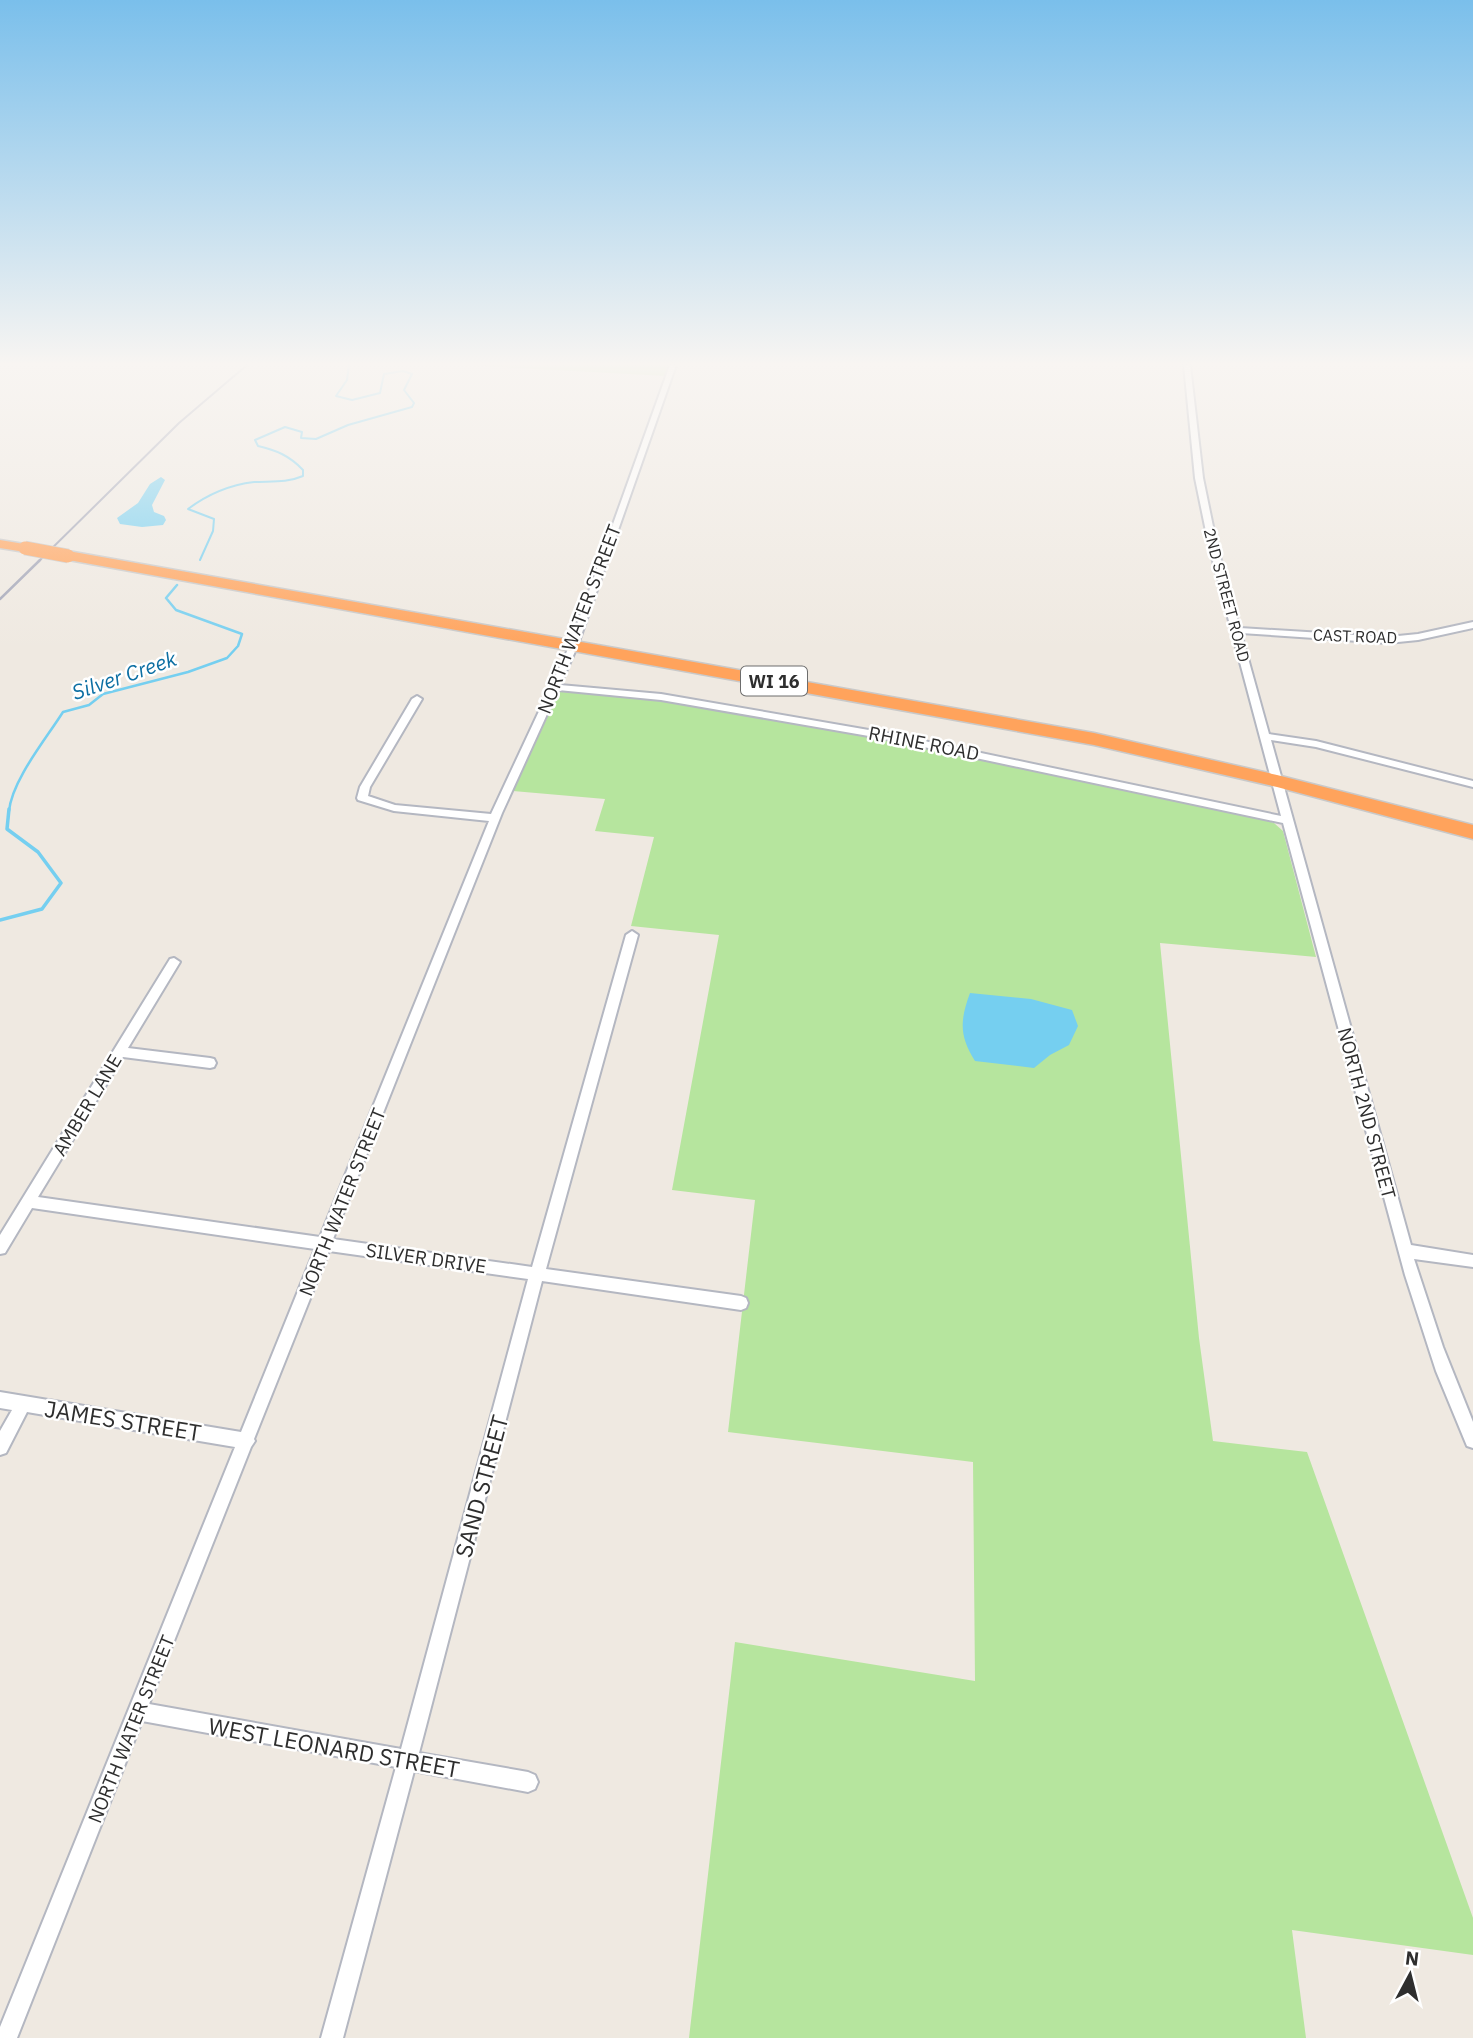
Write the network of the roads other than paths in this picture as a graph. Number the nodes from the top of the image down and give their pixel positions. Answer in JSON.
{"nodes":[{"id":1,"x":639,"y":460,"type":"edge"},
{"id":2,"x":1198,"y":460,"type":"edge"},
{"id":3,"x":0,"y":544,"type":"edge"},
{"id":4,"x":25,"y":548,"type":"joint"},
{"id":5,"x":68,"y":556,"type":"joint"},
{"id":6,"x":1473,"y":625,"type":"edge"},
{"id":7,"x":1236,"y":630,"type":"junction"},
{"id":8,"x":573,"y":647,"type":"junction"},
{"id":9,"x":556,"y":687,"type":"junction"},
{"id":10,"x":417,"y":699,"type":"dead end"},
{"id":11,"x":1265,"y":736,"type":"junction"},
{"id":12,"x":1276,"y":780,"type":"junction"},
{"id":13,"x":1473,"y":785,"type":"edge"},
{"id":14,"x":495,"y":818,"type":"junction"},
{"id":15,"x":1289,"y":821,"type":"junction"},
{"id":16,"x":1473,"y":832,"type":"edge"},
{"id":17,"x":632,"y":935,"type":"dead end"},
{"id":18,"x":174,"y":962,"type":"dead end"},
{"id":19,"x":120,"y":1052,"type":"junction"},
{"id":20,"x":210,"y":1063,"type":"dead end"},
{"id":21,"x":29,"y":1202,"type":"junction"},
{"id":22,"x":326,"y":1244,"type":"junction"},
{"id":23,"x":0,"y":1248,"type":"edge"},
{"id":24,"x":1405,"y":1251,"type":"junction"},
{"id":25,"x":1473,"y":1261,"type":"edge"},
{"id":26,"x":537,"y":1274,"type":"junction"},
{"id":27,"x":741,"y":1303,"type":"dead end"},
{"id":28,"x":0,"y":1400,"type":"edge"},
{"id":29,"x":23,"y":1404,"type":"junction"},
{"id":30,"x":1473,"y":1440,"type":"edge"},
{"id":31,"x":247,"y":1441,"type":"junction"},
{"id":32,"x":0,"y":1447,"type":"edge"},
{"id":33,"x":139,"y":1711,"type":"junction"},
{"id":34,"x":407,"y":1760,"type":"junction"},
{"id":35,"x":528,"y":1783,"type":"dead end"},
{"id":36,"x":6,"y":2038,"type":"edge"},
{"id":37,"x":332,"y":2038,"type":"edge"}],
"edges":[{"from":1,"to":8,"type":"street","name":"NORTH WATER STREET"},
{"from":2,"to":7,"type":"street","name":"2ND STREET ROAD"},
{"from":3,"to":4,"type":"highway","number":"WI 16"},
{"from":4,"to":5,"type":"highway","number":"WI 16","bridge":true},
{"from":5,"to":8,"type":"highway","number":"WI 16"},
{"from":6,"to":7,"type":"street","name":"CAST ROAD"},
{"from":7,"to":11,"type":"street","name":"2ND STREET ROAD"},
{"from":8,"to":9,"type":"street","name":"NORTH WATER STREET"},
{"from":8,"to":12,"type":"highway","number":"WI 16"},
{"from":9,"to":14,"type":"street","name":"NORTH WATER STREET"},
{"from":9,"to":15,"type":"street","name":"RHINE ROAD"},
{"from":10,"to":14,"type":"street"},
{"from":11,"to":12,"type":"street","name":"2ND STREET ROAD"},
{"from":11,"to":13,"type":"street"},
{"from":12,"to":15,"type":"street","name":"NORTH 2ND STREET"},
{"from":12,"to":16,"type":"highway","number":"WI 16"},
{"from":14,"to":22,"type":"street","name":"NORTH WATER STREET"},
{"from":15,"to":24,"type":"street","name":"NORTH 2ND STREET"},
{"from":17,"to":26,"type":"street","name":"SAND STREET"},
{"from":18,"to":19,"type":"street","name":"AMBER LANE"},
{"from":19,"to":20,"type":"street"},
{"from":19,"to":21,"type":"street","name":"AMBER LANE"},
{"from":21,"to":22,"type":"street","name":"SILVER DRIVE"},
{"from":21,"to":23,"type":"street","name":"AMBER LANE"},
{"from":22,"to":26,"type":"street","name":"SILVER DRIVE"},
{"from":22,"to":31,"type":"street","name":"NORTH WATER STREET"},
{"from":24,"to":25,"type":"street"},
{"from":24,"to":30,"type":"street","name":"NORTH 2ND STREET"},
{"from":26,"to":27,"type":"street","name":"SILVER DRIVE"},
{"from":26,"to":34,"type":"street","name":"SAND STREET"},
{"from":28,"to":29,"type":"street","name":"JAMES STREET"},
{"from":29,"to":31,"type":"street","name":"JAMES STREET"},
{"from":29,"to":32,"type":"street"},
{"from":31,"to":33,"type":"street","name":"NORTH WATER STREET"},
{"from":33,"to":34,"type":"street","name":"WEST LEONARD STREET"},
{"from":33,"to":36,"type":"street","name":"NORTH WATER STREET"},
{"from":34,"to":35,"type":"street","name":"WEST LEONARD STREET"},
{"from":34,"to":37,"type":"street","name":"SAND STREET"}]}
